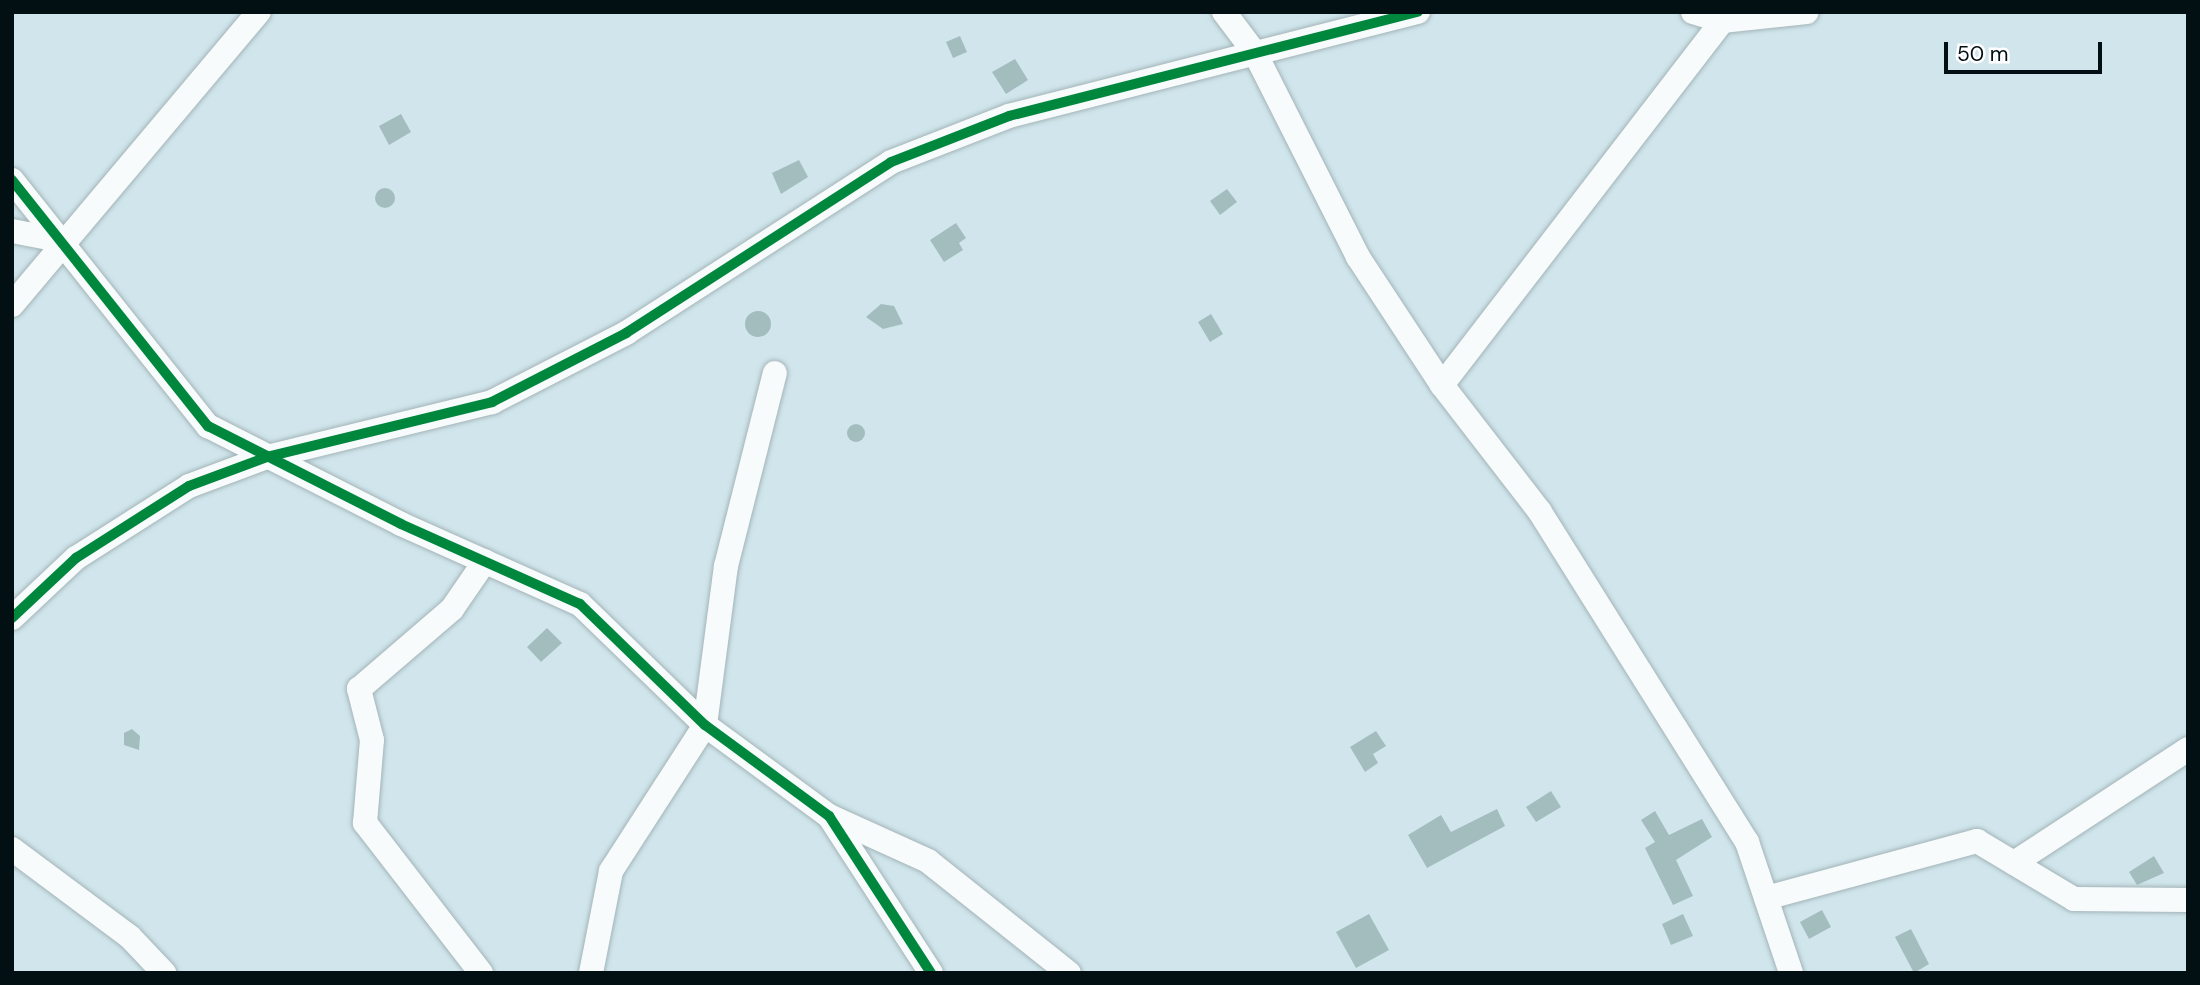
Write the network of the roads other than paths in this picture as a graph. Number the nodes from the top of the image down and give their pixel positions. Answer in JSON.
{"nodes":[{"id":1,"x":259,"y":12,"type":"edge"},
{"id":2,"x":1224,"y":12,"type":"edge"},
{"id":3,"x":1418,"y":12,"type":"edge"},
{"id":4,"x":1693,"y":12,"type":"edge"},
{"id":5,"x":1807,"y":12,"type":"edge"},
{"id":6,"x":1722,"y":21,"type":"junction"},
{"id":7,"x":1255,"y":53,"type":"junction"},
{"id":8,"x":12,"y":180,"type":"edge"},
{"id":9,"x":12,"y":231,"type":"edge"},
{"id":10,"x":64,"y":241,"type":"junction"},
{"id":11,"x":12,"y":305,"type":"edge"},
{"id":12,"x":775,"y":373,"type":"dead end"},
{"id":13,"x":1442,"y":385,"type":"junction"},
{"id":14,"x":267,"y":457,"type":"junction"},
{"id":15,"x":485,"y":561,"type":"junction"},
{"id":16,"x":12,"y":618,"type":"edge"},
{"id":17,"x":705,"y":725,"type":"junction"},
{"id":18,"x":2188,"y":749,"type":"edge"},
{"id":19,"x":829,"y":816,"type":"junction"},
{"id":20,"x":12,"y":849,"type":"edge"},
{"id":21,"x":2014,"y":863,"type":"junction"},
{"id":22,"x":1766,"y":898,"type":"junction"},
{"id":23,"x":2188,"y":900,"type":"edge"},
{"id":24,"x":164,"y":973,"type":"edge"},
{"id":25,"x":481,"y":973,"type":"edge"},
{"id":26,"x":591,"y":973,"type":"edge"},
{"id":27,"x":931,"y":973,"type":"edge"},
{"id":28,"x":1069,"y":973,"type":"edge"},
{"id":29,"x":1791,"y":973,"type":"edge"}],
"edges":[{"from":1,"to":10,"type":"street"},
{"from":2,"to":7,"type":"street"},
{"from":3,"to":7,"type":"street"},
{"from":4,"to":6,"type":"street"},
{"from":5,"to":6,"type":"street"},
{"from":6,"to":13,"type":"street"},
{"from":7,"to":13,"type":"street"},
{"from":7,"to":14,"type":"street"},
{"from":8,"to":10,"type":"street"},
{"from":9,"to":10,"type":"street"},
{"from":10,"to":11,"type":"street"},
{"from":10,"to":14,"type":"street"},
{"from":12,"to":17,"type":"street"},
{"from":13,"to":22,"type":"street"},
{"from":14,"to":15,"type":"street"},
{"from":14,"to":16,"type":"street"},
{"from":15,"to":17,"type":"street"},
{"from":15,"to":25,"type":"street"},
{"from":17,"to":19,"type":"street"},
{"from":17,"to":26,"type":"street"},
{"from":18,"to":21,"type":"street"},
{"from":19,"to":27,"type":"street"},
{"from":19,"to":28,"type":"street"},
{"from":20,"to":24,"type":"street"},
{"from":21,"to":22,"type":"street"},
{"from":21,"to":23,"type":"street"},
{"from":22,"to":29,"type":"street"}]}
